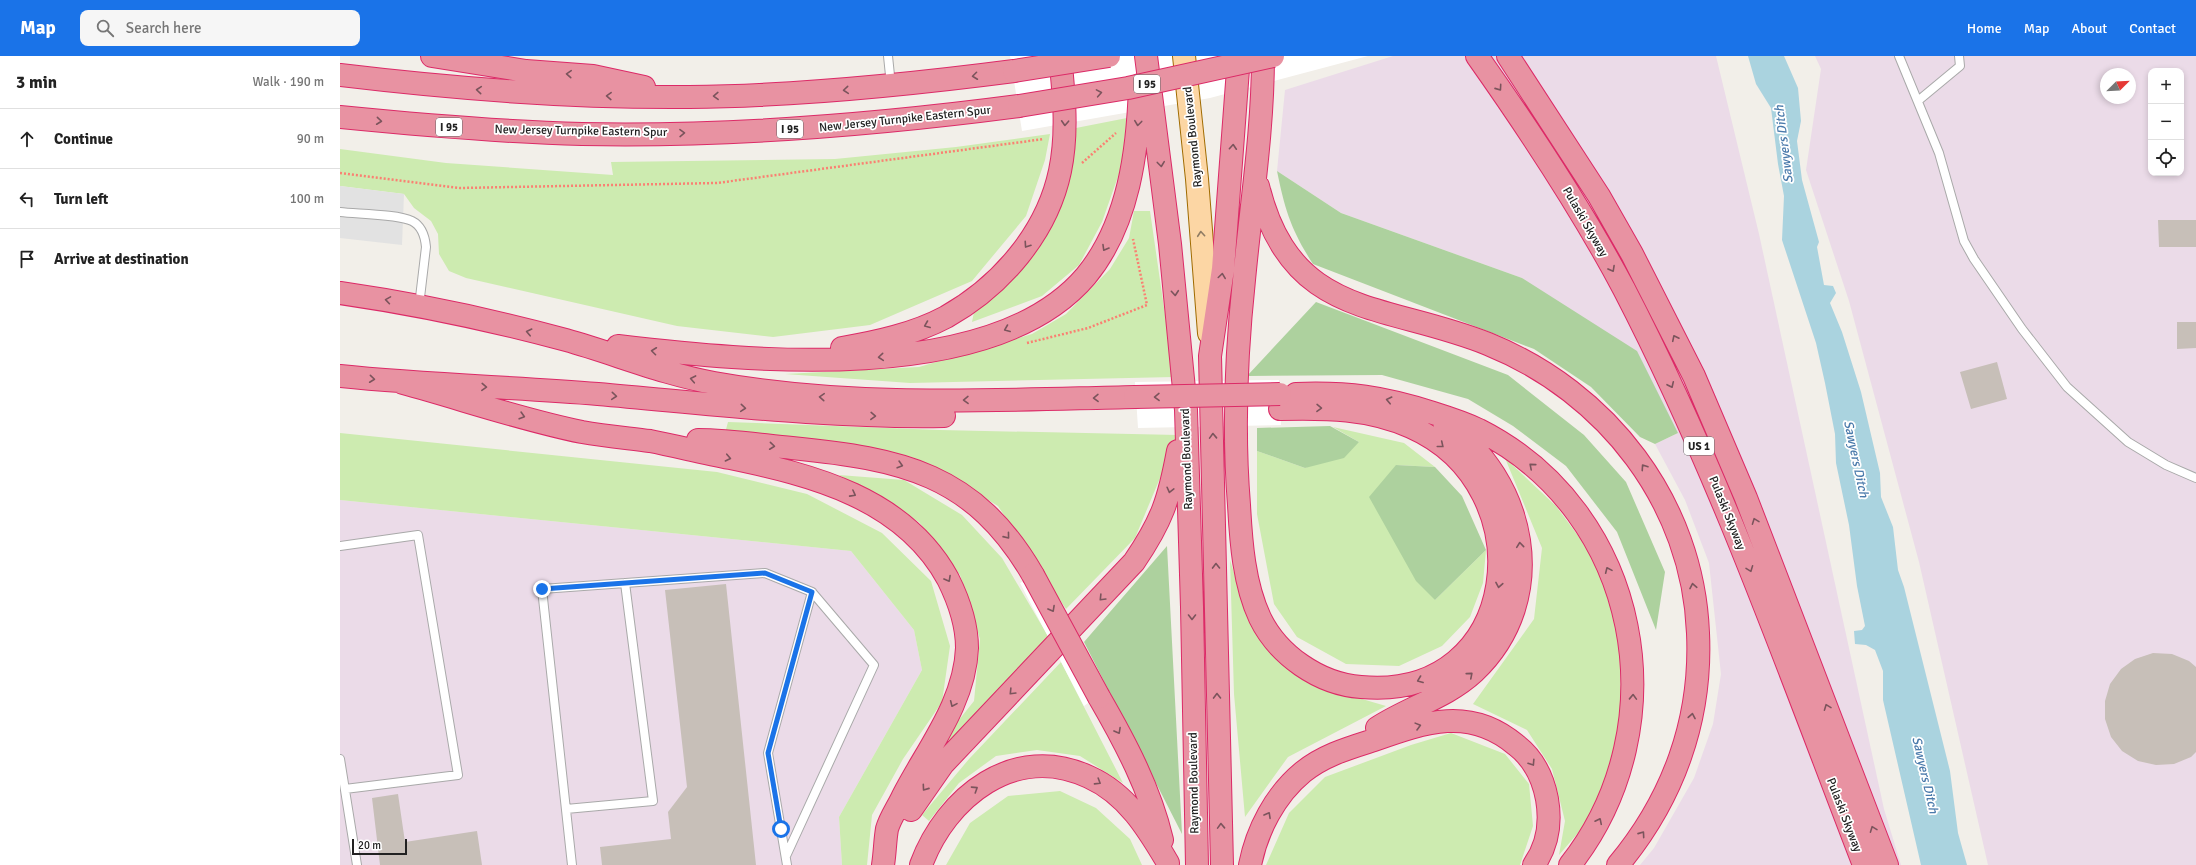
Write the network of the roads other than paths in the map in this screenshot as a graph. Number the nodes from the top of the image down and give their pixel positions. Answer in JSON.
{"nodes":[{"id":1,"x":432,"y":56,"type":"edge"},
{"id":2,"x":888,"y":56,"type":"edge"},
{"id":3,"x":1060,"y":56,"type":"edge"},
{"id":4,"x":1109,"y":56,"type":"edge"},
{"id":5,"x":1141,"y":56,"type":"edge"},
{"id":6,"x":1146,"y":56,"type":"edge"},
{"id":7,"x":1184,"y":56,"type":"edge"},
{"id":8,"x":1239,"y":56,"type":"edge"},
{"id":9,"x":1263,"y":56,"type":"edge"},
{"id":10,"x":1272,"y":56,"type":"edge"},
{"id":11,"x":1477,"y":56,"type":"edge"},
{"id":12,"x":1508,"y":56,"type":"edge"},
{"id":13,"x":1900,"y":56,"type":"edge"},
{"id":14,"x":1960,"y":56,"type":"edge"},
{"id":15,"x":340,"y":75,"type":"edge"},
{"id":16,"x":891,"y":86,"type":"junction"},
{"id":17,"x":690,"y":97,"type":"junction"},
{"id":18,"x":1263,"y":98,"type":"junction"},
{"id":19,"x":1919,"y":100,"type":"junction"},
{"id":20,"x":340,"y":117,"type":"edge"},
{"id":21,"x":1256,"y":175,"type":"junction"},
{"id":22,"x":340,"y":212,"type":"edge"},
{"id":23,"x":340,"y":293,"type":"edge"},
{"id":24,"x":420,"y":306,"type":"junction"},
{"id":25,"x":567,"y":341,"type":"junction"},
{"id":26,"x":1210,"y":356,"type":"junction"},
{"id":27,"x":749,"y":358,"type":"junction"},
{"id":28,"x":340,"y":376,"type":"edge"},
{"id":29,"x":403,"y":383,"type":"junction"},
{"id":30,"x":1280,"y":401,"type":"junction"},
{"id":31,"x":1135,"y":405,"type":"junction"},
{"id":32,"x":1186,"y":410,"type":"junction"},
{"id":33,"x":1427,"y":411,"type":"junction"},
{"id":34,"x":649,"y":441,"type":"junction"},
{"id":35,"x":2196,"y":478,"type":"edge"},
{"id":36,"x":340,"y":546,"type":"edge"},
{"id":37,"x":625,"y":583,"type":"junction"},
{"id":38,"x":812,"y":592,"type":"junction"},
{"id":39,"x":1341,"y":751,"type":"junction"},
{"id":40,"x":340,"y":759,"type":"edge"},
{"id":41,"x":345,"y":789,"type":"junction"},
{"id":42,"x":566,"y":809,"type":"junction"},
{"id":43,"x":786,"y":856,"type":"junction"},
{"id":44,"x":1168,"y":864,"type":"edge"},
{"id":45,"x":357,"y":865,"type":"edge"},
{"id":46,"x":572,"y":865,"type":"edge"},
{"id":47,"x":787,"y":865,"type":"edge"},
{"id":48,"x":884,"y":865,"type":"edge"},
{"id":49,"x":921,"y":865,"type":"edge"},
{"id":50,"x":1197,"y":865,"type":"edge"},
{"id":51,"x":1222,"y":865,"type":"edge"},
{"id":52,"x":1250,"y":865,"type":"edge"},
{"id":53,"x":1534,"y":865,"type":"edge"},
{"id":54,"x":1570,"y":865,"type":"edge"},
{"id":55,"x":1618,"y":865,"type":"edge"},
{"id":56,"x":1864,"y":865,"type":"edge"},
{"id":57,"x":1887,"y":865,"type":"edge"}],
"edges":[{"from":17,"to":1,"type":"highway","one_way":true},
{"from":2,"to":16,"type":"lane"},
{"from":3,"to":27,"type":"highway","one_way":true},
{"from":4,"to":16,"type":"highway","one_way":true,"bridge":true},
{"from":5,"to":27,"type":"highway","one_way":true},
{"from":6,"to":32,"type":"highway","name":"Raymond Boulevard","one_way":true},
{"from":26,"to":7,"type":"main road","name":"Raymond Boulevard","one_way":true},
{"from":26,"to":8,"type":"highway","one_way":true},
{"from":9,"to":18,"type":"highway"},
{"from":10,"to":18,"type":"highway"},
{"from":20,"to":10,"type":"highway","name":"New Jersey Turnpike Eastern Spur","number":"I 95","one_way":true,"bridge":true},
{"from":11,"to":56,"type":"highway","name":"Pulaski Skyway","number":"US 1","one_way":true},
{"from":57,"to":12,"type":"highway","name":"Pulaski Skyway","number":"US 1","one_way":true},
{"from":13,"to":19,"type":"lane"},
{"from":14,"to":19,"type":"lane"},
{"from":17,"to":15,"type":"highway","one_way":true},
{"from":16,"to":17,"type":"highway","one_way":true},
{"from":18,"to":21,"type":"highway"},
{"from":19,"to":35,"type":"lane"},
{"from":30,"to":21,"type":"highway","one_way":true},
{"from":55,"to":21,"type":"highway","one_way":true},
{"from":22,"to":24,"type":"lane"},
{"from":24,"to":23,"type":"highway","one_way":true},
{"from":25,"to":24,"type":"highway","one_way":true},
{"from":27,"to":25,"type":"highway","one_way":true},
{"from":31,"to":25,"type":"highway","one_way":true},
{"from":51,"to":26,"type":"highway","name":"Raymond Boulevard","one_way":true},
{"from":28,"to":29,"type":"highway","one_way":true},
{"from":29,"to":31,"type":"highway","one_way":true},
{"from":29,"to":34,"type":"highway","one_way":true},
{"from":30,"to":31,"type":"highway"},
{"from":33,"to":30,"type":"highway","one_way":true},
{"from":32,"to":48,"type":"highway","one_way":true},
{"from":32,"to":50,"type":"highway","name":"Raymond Boulevard","one_way":true},
{"from":39,"to":33,"type":"highway","one_way":true},
{"from":54,"to":33,"type":"highway","one_way":true},
{"from":34,"to":44,"type":"highway","one_way":true,"bridge":true},
{"from":34,"to":48,"type":"highway","one_way":true},
{"from":36,"to":41,"type":"lane"},
{"from":37,"to":38,"type":"lane"},
{"from":37,"to":42,"type":"lane"},
{"from":37,"to":42,"type":"lane"},
{"from":38,"to":43,"type":"lane"},
{"from":38,"to":43,"type":"lane"},
{"from":52,"to":39,"type":"highway","one_way":true},
{"from":39,"to":53,"type":"highway","one_way":true},
{"from":40,"to":41,"type":"lane"},
{"from":41,"to":45,"type":"lane"},
{"from":42,"to":46,"type":"lane"},
{"from":43,"to":47,"type":"lane"},
{"from":49,"to":44,"type":"highway","one_way":true}]}
